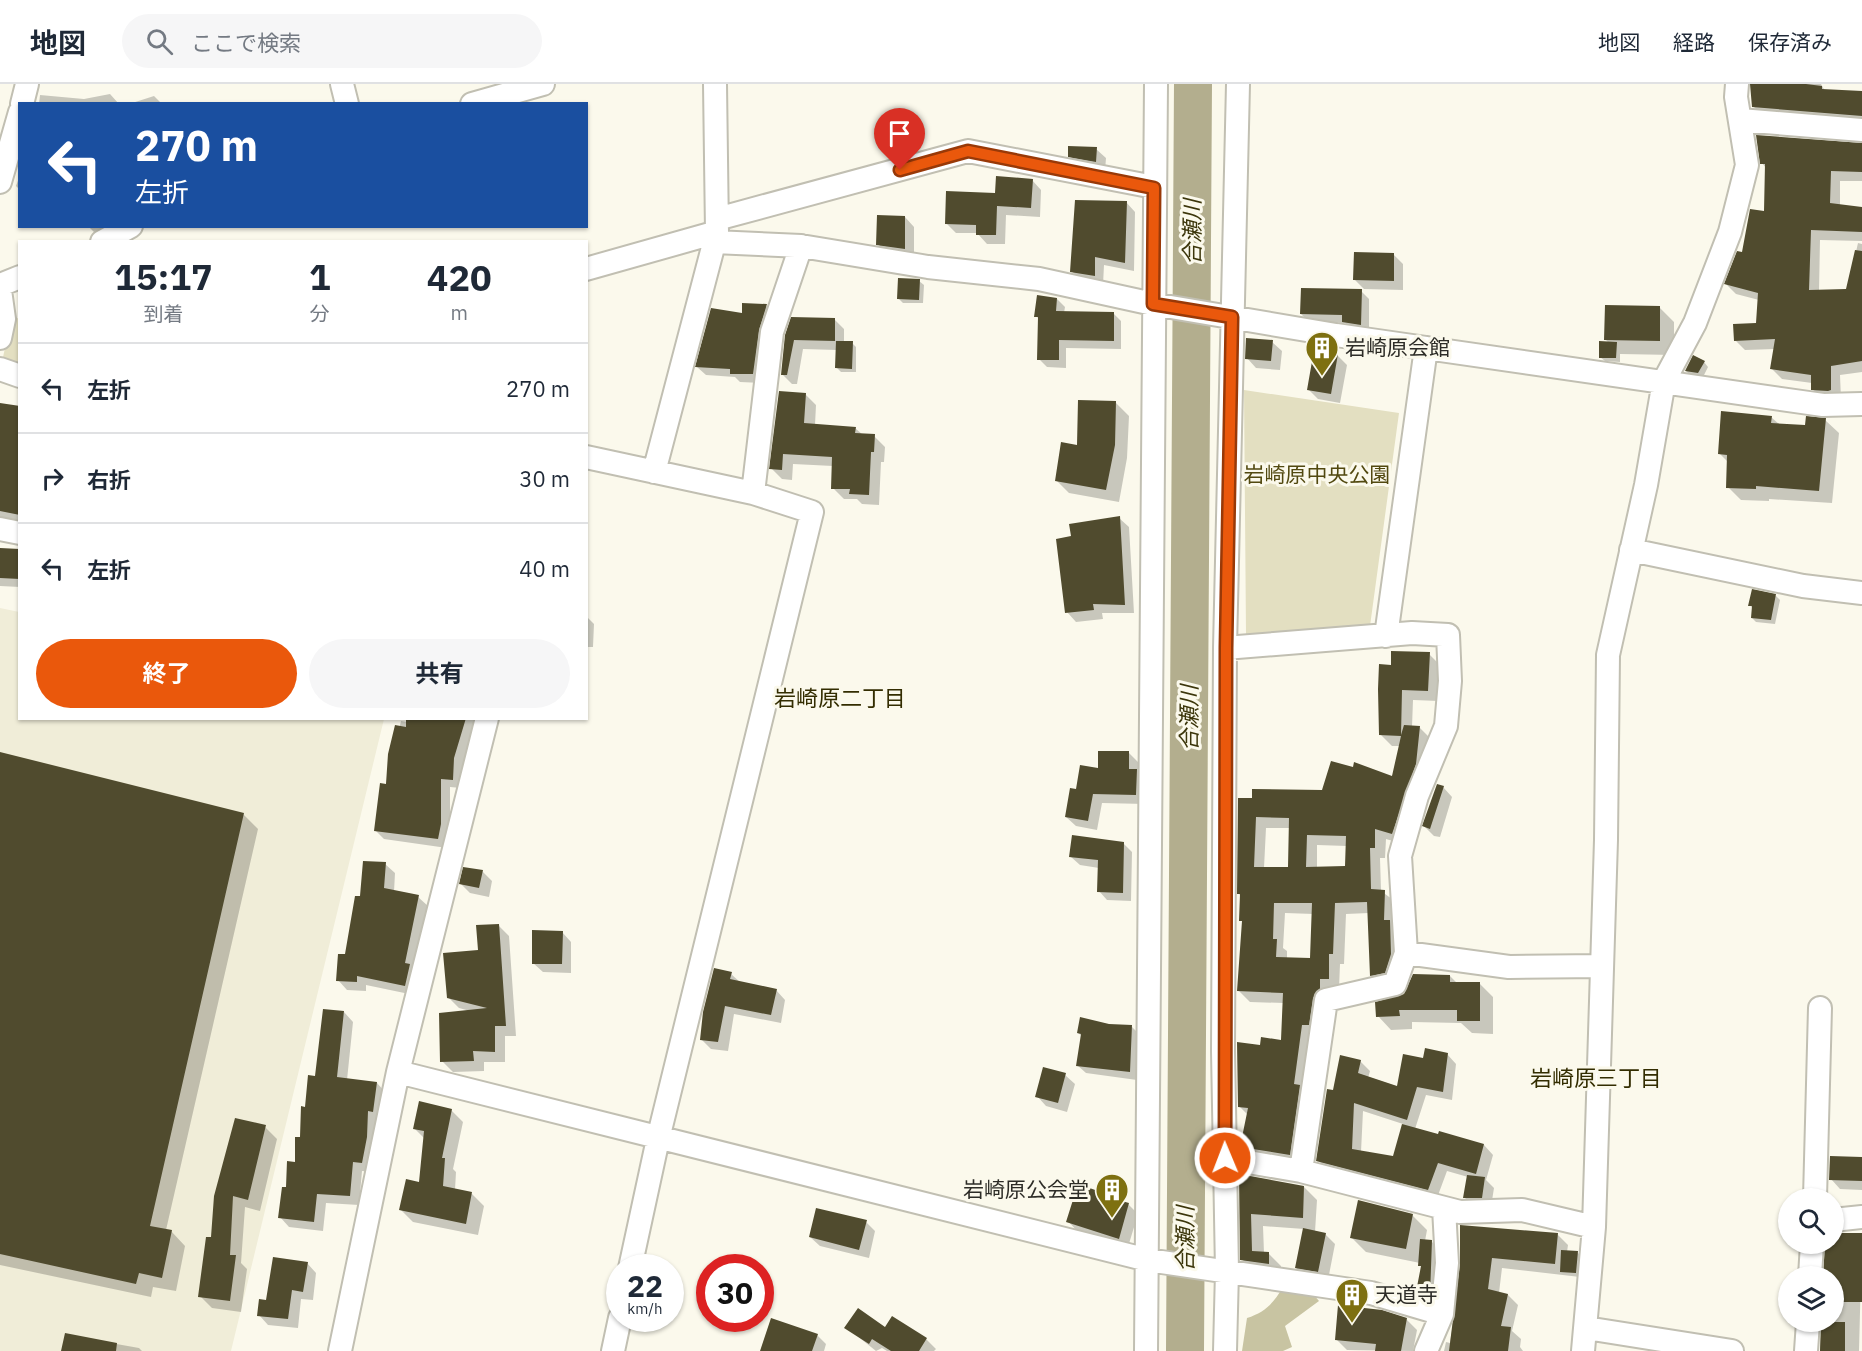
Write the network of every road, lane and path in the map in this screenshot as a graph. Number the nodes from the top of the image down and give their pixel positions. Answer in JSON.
{"nodes":[{"id":1,"x":27,"y":84,"type":"edge"},
{"id":2,"x":342,"y":84,"type":"edge"},
{"id":3,"x":543,"y":84,"type":"edge"},
{"id":4,"x":714,"y":84,"type":"edge"},
{"id":5,"x":1156,"y":84,"type":"edge"},
{"id":6,"x":1238,"y":84,"type":"edge"},
{"id":7,"x":1737,"y":84,"type":"edge"},
{"id":8,"x":22,"y":102,"type":"edge"},
{"id":9,"x":346,"y":102,"type":"edge"},
{"id":10,"x":479,"y":102,"type":"edge"},
{"id":11,"x":18,"y":119,"type":"edge"},
{"id":12,"x":1740,"y":120,"type":"junction"},
{"id":13,"x":1862,"y":130,"type":"edge"},
{"id":14,"x":0,"y":182,"type":"edge"},
{"id":15,"x":1154,"y":188,"type":"junction"},
{"id":16,"x":127,"y":228,"type":"edge"},
{"id":17,"x":716,"y":231,"type":"junction"},
{"id":18,"x":106,"y":240,"type":"edge"},
{"id":19,"x":801,"y":246,"type":"junction"},
{"id":20,"x":588,"y":268,"type":"edge"},
{"id":21,"x":18,"y":278,"type":"edge"},
{"id":22,"x":0,"y":285,"type":"edge"},
{"id":23,"x":0,"y":290,"type":"edge"},
{"id":24,"x":1159,"y":305,"type":"junction"},
{"id":25,"x":1232,"y":317,"type":"junction"},
{"id":26,"x":0,"y":338,"type":"edge"},
{"id":27,"x":1426,"y":348,"type":"junction"},
{"id":28,"x":0,"y":369,"type":"edge"},
{"id":29,"x":18,"y":375,"type":"edge"},
{"id":30,"x":1664,"y":381,"type":"junction"},
{"id":31,"x":1862,"y":404,"type":"edge"},
{"id":32,"x":588,"y":457,"type":"edge"},
{"id":33,"x":654,"y":472,"type":"junction"},
{"id":34,"x":753,"y":493,"type":"junction"},
{"id":35,"x":0,"y":529,"type":"edge"},
{"id":36,"x":18,"y":533,"type":"edge"},
{"id":37,"x":1631,"y":550,"type":"junction"},
{"id":38,"x":1862,"y":593,"type":"edge"},
{"id":39,"x":1386,"y":636,"type":"junction"},
{"id":40,"x":1226,"y":648,"type":"junction"},
{"id":41,"x":486,"y":720,"type":"edge"},
{"id":42,"x":1406,"y":953,"type":"junction"},
{"id":43,"x":1602,"y":966,"type":"junction"},
{"id":44,"x":1820,"y":1008,"type":"dead end"},
{"id":45,"x":398,"y":1072,"type":"junction"},
{"id":46,"x":658,"y":1139,"type":"junction"},
{"id":47,"x":1225,"y":1158,"type":"junction"},
{"id":48,"x":1301,"y":1171,"type":"junction"},
{"id":49,"x":1815,"y":1188,"type":"edge"},
{"id":50,"x":1444,"y":1208,"type":"junction"},
{"id":51,"x":1862,"y":1217,"type":"edge"},
{"id":52,"x":1844,"y":1219,"type":"edge"},
{"id":53,"x":1594,"y":1227,"type":"junction"},
{"id":54,"x":633,"y":1254,"type":"edge"},
{"id":55,"x":1148,"y":1260,"type":"junction"},
{"id":56,"x":1220,"y":1270,"type":"junction"},
{"id":57,"x":1442,"y":1314,"type":"junction"},
{"id":58,"x":1586,"y":1328,"type":"junction"},
{"id":59,"x":617,"y":1332,"type":"edge"},
{"id":60,"x":1807,"y":1332,"type":"edge"},
{"id":61,"x":340,"y":1351,"type":"edge"},
{"id":62,"x":613,"y":1351,"type":"edge"},
{"id":63,"x":1146,"y":1351,"type":"edge"},
{"id":64,"x":1225,"y":1351,"type":"edge"},
{"id":65,"x":1426,"y":1351,"type":"edge"},
{"id":66,"x":1583,"y":1351,"type":"edge"},
{"id":67,"x":1732,"y":1351,"type":"edge"},
{"id":68,"x":1806,"y":1351,"type":"edge"}],
"edges":[{"from":1,"to":8,"type":"street"},
{"from":2,"to":9,"type":"street"},
{"from":3,"to":10,"type":"street"},
{"from":4,"to":17,"type":"street"},
{"from":5,"to":15,"type":"street"},
{"from":6,"to":25,"type":"street"},
{"from":7,"to":12,"type":"street"},
{"from":11,"to":14,"type":"street"},
{"from":12,"to":13,"type":"street"},
{"from":12,"to":30,"type":"street"},
{"from":15,"to":17,"type":"street"},
{"from":15,"to":24,"type":"street"},
{"from":16,"to":18,"type":"street"},
{"from":17,"to":19,"type":"street"},
{"from":17,"to":20,"type":"street"},
{"from":17,"to":33,"type":"street"},
{"from":19,"to":24,"type":"street"},
{"from":19,"to":34,"type":"street"},
{"from":21,"to":22,"type":"street"},
{"from":23,"to":26,"type":"street"},
{"from":24,"to":25,"type":"street"},
{"from":24,"to":55,"type":"street"},
{"from":25,"to":27,"type":"street"},
{"from":25,"to":40,"type":"street"},
{"from":27,"to":30,"type":"street"},
{"from":27,"to":39,"type":"street"},
{"from":28,"to":29,"type":"street"},
{"from":30,"to":31,"type":"street"},
{"from":30,"to":37,"type":"street"},
{"from":32,"to":33,"type":"street"},
{"from":33,"to":34,"type":"street"},
{"from":34,"to":46,"type":"street"},
{"from":35,"to":36,"type":"street"},
{"from":37,"to":38,"type":"street"},
{"from":37,"to":43,"type":"street"},
{"from":39,"to":40,"type":"street"},
{"from":39,"to":42,"type":"street"},
{"from":40,"to":47,"type":"street"},
{"from":41,"to":45,"type":"street"},
{"from":42,"to":43,"type":"street"},
{"from":42,"to":48,"type":"street"},
{"from":43,"to":53,"type":"street"},
{"from":44,"to":49,"type":"street"},
{"from":45,"to":46,"type":"street"},
{"from":45,"to":61,"type":"street"},
{"from":46,"to":54,"type":"street"},
{"from":46,"to":55,"type":"street"},
{"from":47,"to":48,"type":"street"},
{"from":47,"to":56,"type":"street"},
{"from":48,"to":50,"type":"street"},
{"from":50,"to":53,"type":"street"},
{"from":50,"to":57,"type":"street"},
{"from":51,"to":52,"type":"street"},
{"from":53,"to":58,"type":"street"},
{"from":55,"to":56,"type":"street"},
{"from":55,"to":63,"type":"street"},
{"from":56,"to":57,"type":"street"},
{"from":56,"to":64,"type":"street"},
{"from":57,"to":65,"type":"street"},
{"from":58,"to":66,"type":"street"},
{"from":58,"to":67,"type":"street"},
{"from":59,"to":62,"type":"street"},
{"from":60,"to":68,"type":"street"}]}
